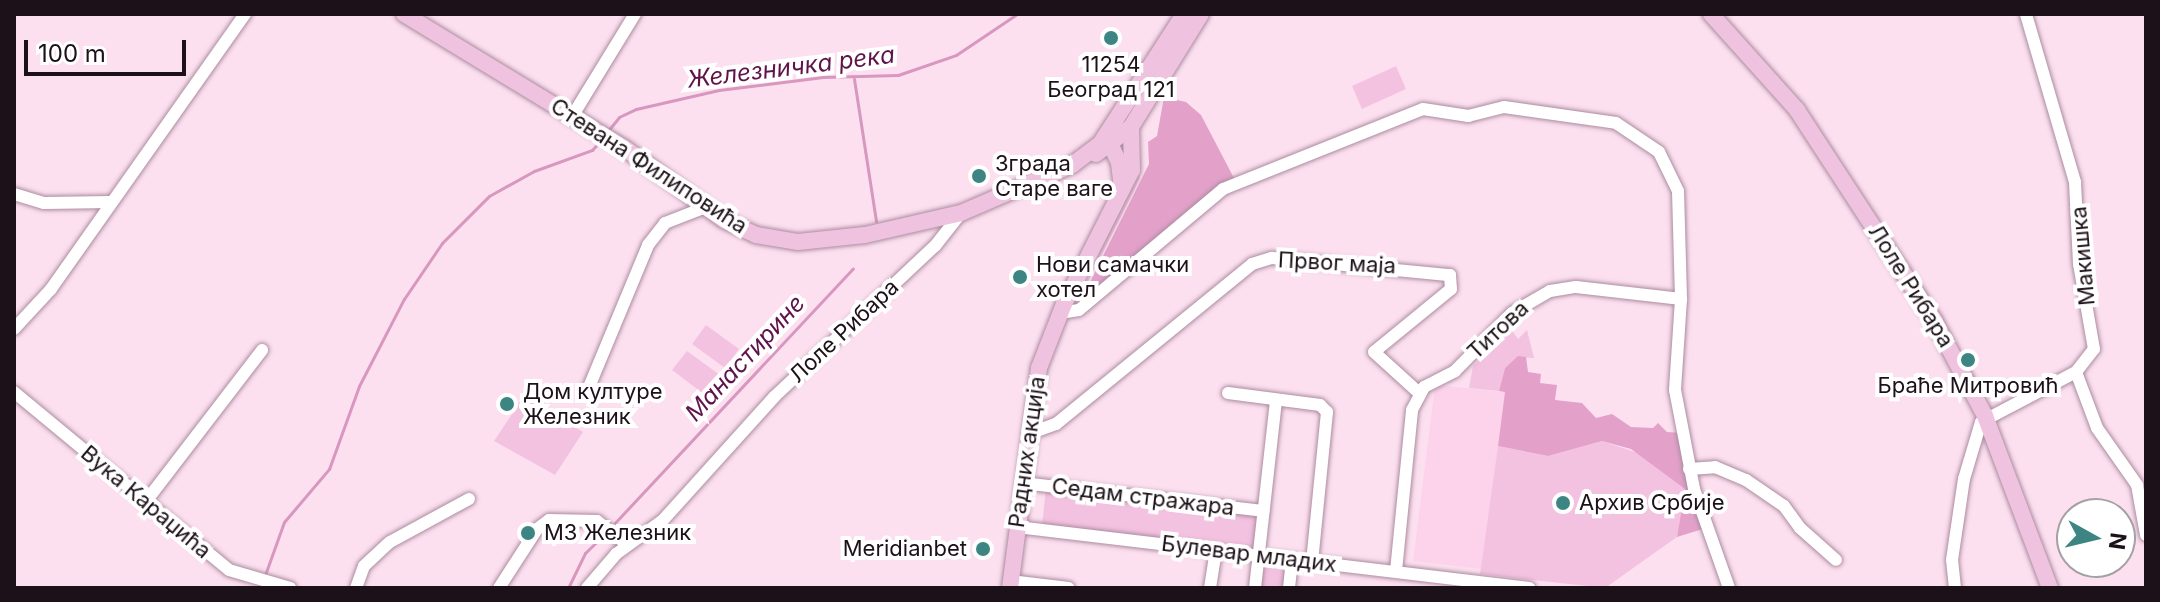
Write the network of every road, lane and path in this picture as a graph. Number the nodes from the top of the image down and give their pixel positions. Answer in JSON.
{"nodes":[{"id":1,"x":245,"y":14,"type":"edge"},
{"id":2,"x":404,"y":14,"type":"edge"},
{"id":3,"x":635,"y":14,"type":"edge"},
{"id":4,"x":1184,"y":14,"type":"edge"},
{"id":5,"x":1201,"y":14,"type":"edge"},
{"id":6,"x":2026,"y":14,"type":"edge"},
{"id":7,"x":1713,"y":15,"type":"edge"},
{"id":8,"x":573,"y":115,"type":"junction"},
{"id":9,"x":1113,"y":143,"type":"junction"},
{"id":10,"x":14,"y":194,"type":"edge"},
{"id":11,"x":110,"y":202,"type":"junction"},
{"id":12,"x":706,"y":207,"type":"junction"},
{"id":13,"x":961,"y":213,"type":"junction"},
{"id":14,"x":1681,"y":299,"type":"junction"},
{"id":15,"x":1060,"y":313,"type":"junction"},
{"id":16,"x":14,"y":329,"type":"edge"},
{"id":17,"x":262,"y":350,"type":"dead end"},
{"id":18,"x":2076,"y":372,"type":"junction"},
{"id":19,"x":589,"y":387,"type":"dead end"},
{"id":20,"x":14,"y":392,"type":"edge"},
{"id":21,"x":1228,"y":393,"type":"dead end"},
{"id":22,"x":1419,"y":393,"type":"junction"},
{"id":23,"x":1276,"y":400,"type":"junction"},
{"id":24,"x":1985,"y":416,"type":"junction"},
{"id":25,"x":1028,"y":434,"type":"junction"},
{"id":26,"x":1689,"y":469,"type":"junction"},
{"id":27,"x":1022,"y":483,"type":"junction"},
{"id":28,"x":469,"y":499,"type":"dead end"},
{"id":29,"x":147,"y":500,"type":"junction"},
{"id":30,"x":1263,"y":511,"type":"junction"},
{"id":31,"x":1017,"y":527,"type":"junction"},
{"id":32,"x":2146,"y":535,"type":"edge"},
{"id":33,"x":628,"y":545,"type":"junction"},
{"id":34,"x":1216,"y":550,"type":"junction"},
{"id":35,"x":1259,"y":556,"type":"junction"},
{"id":36,"x":1292,"y":560,"type":"junction"},
{"id":37,"x":1836,"y":560,"type":"dead end"},
{"id":38,"x":1312,"y":563,"type":"junction"},
{"id":39,"x":1401,"y":572,"type":"junction"},
{"id":40,"x":1010,"y":584,"type":"edge"},
{"id":41,"x":286,"y":586,"type":"edge"},
{"id":42,"x":1500,"y":586,"type":"edge"},
{"id":43,"x":356,"y":588,"type":"edge"},
{"id":44,"x":499,"y":588,"type":"edge"},
{"id":45,"x":587,"y":588,"type":"edge"},
{"id":46,"x":1069,"y":588,"type":"edge"},
{"id":47,"x":1210,"y":588,"type":"edge"},
{"id":48,"x":1255,"y":588,"type":"edge"},
{"id":49,"x":1289,"y":588,"type":"edge"},
{"id":50,"x":1404,"y":588,"type":"edge"},
{"id":51,"x":1529,"y":588,"type":"edge"},
{"id":52,"x":1729,"y":588,"type":"edge"},
{"id":53,"x":1955,"y":588,"type":"edge"},
{"id":54,"x":2050,"y":588,"type":"edge"}],
"edges":[{"from":1,"to":11,"type":"street"},
{"from":2,"to":8,"type":"main road","name":"Стевана Филиповића"},
{"from":3,"to":8,"type":"street"},
{"from":4,"to":9,"type":"main road"},
{"from":5,"to":9,"type":"main road","name":"Радних акција"},
{"from":6,"to":18,"type":"street","name":"Макишка"},
{"from":7,"to":24,"type":"main road","name":"Лоле Рибара"},
{"from":8,"to":12,"type":"main road","name":"Стевана Филиповића"},
{"from":9,"to":13,"type":"main road","name":"Лоле Рибара"},
{"from":9,"to":15,"type":"main road","name":"Радних акција"},
{"from":10,"to":11,"type":"street"},
{"from":11,"to":16,"type":"street"},
{"from":12,"to":13,"type":"main road","name":"Стевана Филиповића"},
{"from":12,"to":19,"type":"street"},
{"from":13,"to":33,"type":"street","name":"Лоле Рибара"},
{"from":14,"to":15,"type":"street"},
{"from":14,"to":22,"type":"street","name":"Титова"},
{"from":14,"to":26,"type":"street"},
{"from":15,"to":25,"type":"main road","name":"Радних акција"},
{"from":17,"to":29,"type":"street"},
{"from":18,"to":24,"type":"street"},
{"from":18,"to":32,"type":"street"},
{"from":20,"to":29,"type":"street","name":"Вука Караџића"},
{"from":21,"to":23,"type":"street"},
{"from":22,"to":25,"type":"street","name":"Првог маја"},
{"from":22,"to":39,"type":"street"},
{"from":23,"to":30,"type":"street"},
{"from":23,"to":38,"type":"street"},
{"from":24,"to":53,"type":"street"},
{"from":24,"to":54,"type":"main road","name":"Лоле Рибара"},
{"from":25,"to":27,"type":"main road","name":"Радних акција"},
{"from":26,"to":37,"type":"street"},
{"from":26,"to":52,"type":"street"},
{"from":27,"to":30,"type":"street","name":"Седам стражара"},
{"from":27,"to":31,"type":"main road","name":"Радних акција"},
{"from":28,"to":43,"type":"street"},
{"from":29,"to":41,"type":"street","name":"Вука Караџића"},
{"from":30,"to":35,"type":"street"},
{"from":31,"to":34,"type":"street","name":"Булевар младих"},
{"from":31,"to":40,"type":"main road","name":"Радних акција"},
{"from":33,"to":44,"type":"street"},
{"from":33,"to":45,"type":"street","name":"Лоле Рибара"},
{"from":34,"to":35,"type":"street","name":"Булевар младих"},
{"from":34,"to":47,"type":"street"},
{"from":35,"to":36,"type":"street","name":"Булевар младих"},
{"from":35,"to":48,"type":"street"},
{"from":36,"to":38,"type":"street","name":"Булевар младих"},
{"from":36,"to":49,"type":"street"},
{"from":38,"to":39,"type":"street","name":"Булевар младих"},
{"from":39,"to":42,"type":"street","name":"Булевар младих"},
{"from":39,"to":50,"type":"street"},
{"from":40,"to":46,"type":"street"},
{"from":42,"to":51,"type":"street","name":"Булевар младих"}]}
